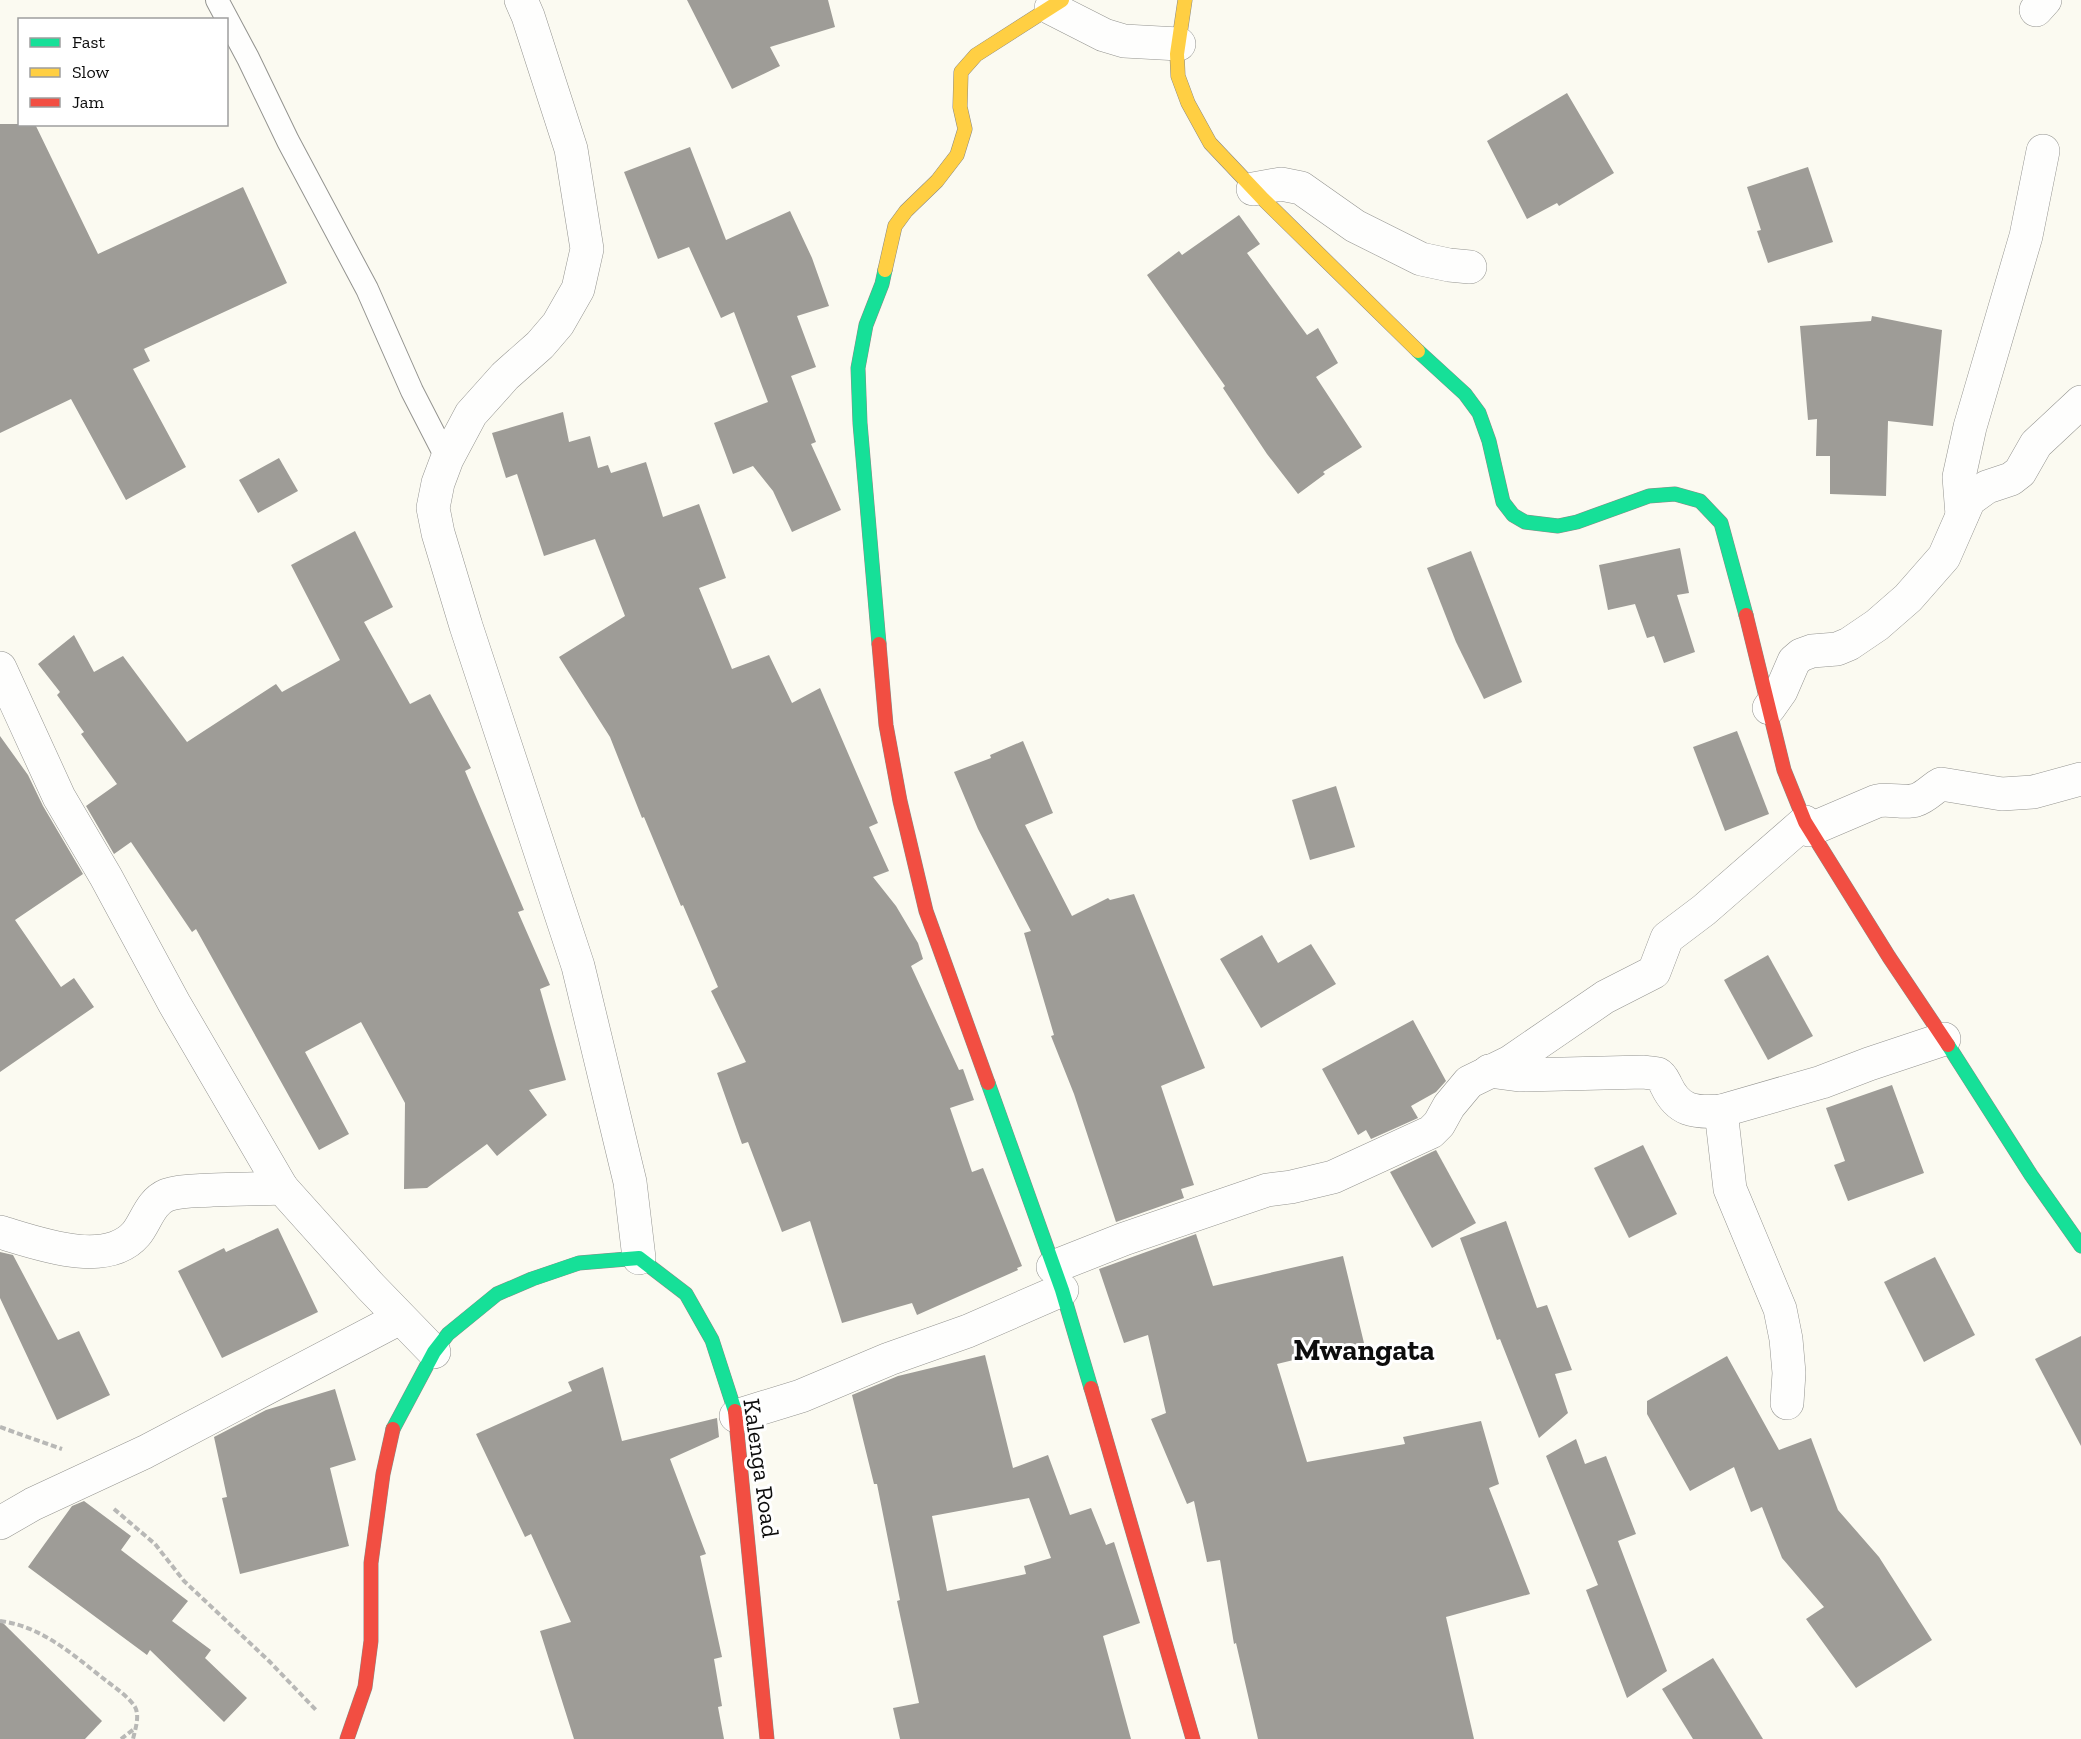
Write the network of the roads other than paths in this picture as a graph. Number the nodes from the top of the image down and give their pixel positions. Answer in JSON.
{"nodes":[{"id":1,"x":217,"y":0,"type":"edge"},
{"id":2,"x":521,"y":0,"type":"edge"},
{"id":3,"x":1185,"y":0,"type":"edge"},
{"id":4,"x":1057,"y":4,"type":"edge"},
{"id":5,"x":226,"y":18,"type":"edge"},
{"id":6,"x":228,"y":22,"type":"edge"},
{"id":7,"x":1179,"y":44,"type":"junction"},
{"id":8,"x":2043,"y":151,"type":"dead end"},
{"id":9,"x":1254,"y":189,"type":"junction"},
{"id":10,"x":1470,"y":267,"type":"dead end"},
{"id":11,"x":2081,"y":402,"type":"edge"},
{"id":12,"x":447,"y":459,"type":"junction"},
{"id":13,"x":1962,"y":515,"type":"junction"},
{"id":14,"x":0,"y":668,"type":"edge"},
{"id":15,"x":1769,"y":708,"type":"junction"},
{"id":16,"x":2081,"y":780,"type":"edge"},
{"id":17,"x":1807,"y":826,"type":"junction"},
{"id":18,"x":1944,"y":1039,"type":"junction"},
{"id":19,"x":1489,"y":1071,"type":"junction"},
{"id":20,"x":1721,"y":1112,"type":"junction"},
{"id":21,"x":282,"y":1188,"type":"junction"},
{"id":22,"x":0,"y":1232,"type":"edge"},
{"id":23,"x":2081,"y":1246,"type":"edge"},
{"id":24,"x":639,"y":1258,"type":"junction"},
{"id":25,"x":1058,"y":1278,"type":"junction"},
{"id":26,"x":400,"y":1318,"type":"junction"},
{"id":27,"x":435,"y":1352,"type":"junction"},
{"id":28,"x":1787,"y":1403,"type":"dead end"},
{"id":29,"x":736,"y":1416,"type":"junction"},
{"id":30,"x":0,"y":1523,"type":"edge"},
{"id":31,"x":347,"y":1739,"type":"edge"},
{"id":32,"x":767,"y":1739,"type":"edge"},
{"id":33,"x":1193,"y":1739,"type":"edge"}],
"edges":[{"from":1,"to":5,"type":"lane"},
{"from":2,"to":12,"type":"street"},
{"from":3,"to":7,"type":"street"},
{"from":4,"to":7,"type":"street"},
{"from":4,"to":25,"type":"street"},
{"from":6,"to":12,"type":"lane"},
{"from":7,"to":9,"type":"street"},
{"from":8,"to":13,"type":"street"},
{"from":9,"to":10,"type":"street"},
{"from":9,"to":15,"type":"street"},
{"from":11,"to":13,"type":"street"},
{"from":12,"to":24,"type":"street"},
{"from":13,"to":15,"type":"street"},
{"from":14,"to":21,"type":"street"},
{"from":15,"to":17,"type":"street"},
{"from":16,"to":17,"type":"street"},
{"from":17,"to":18,"type":"street"},
{"from":17,"to":19,"type":"street"},
{"from":18,"to":20,"type":"street"},
{"from":18,"to":23,"type":"street"},
{"from":19,"to":20,"type":"street"},
{"from":19,"to":25,"type":"street"},
{"from":20,"to":28,"type":"street"},
{"from":21,"to":22,"type":"street"},
{"from":21,"to":26,"type":"street"},
{"from":24,"to":27,"type":"street"},
{"from":24,"to":29,"type":"street","name":"Kalenga Road"},
{"from":25,"to":29,"type":"street"},
{"from":25,"to":33,"type":"street"},
{"from":26,"to":27,"type":"street"},
{"from":26,"to":30,"type":"street"},
{"from":27,"to":31,"type":"street"},
{"from":29,"to":32,"type":"street","name":"Kalenga Road"}]}
